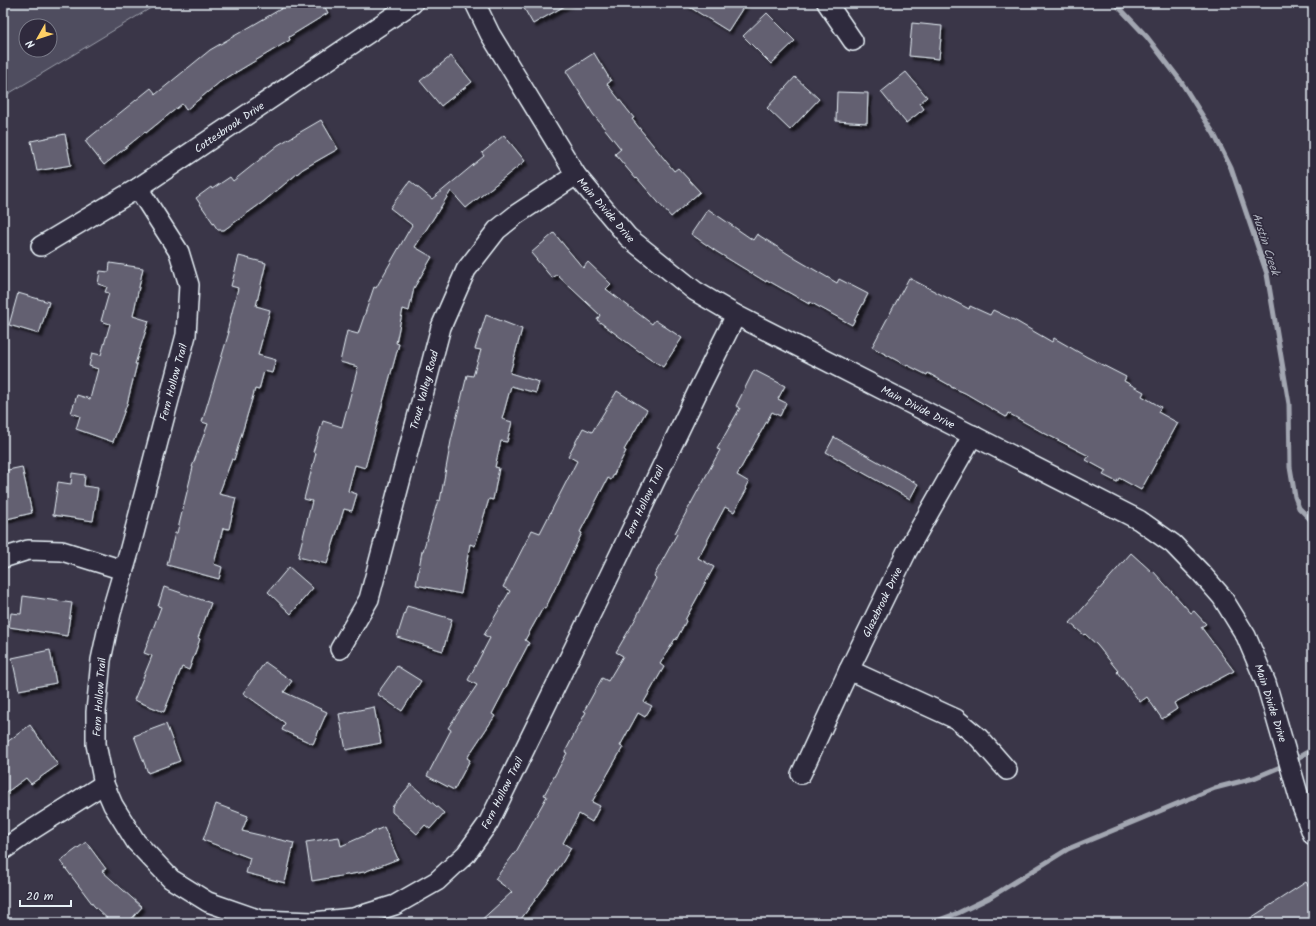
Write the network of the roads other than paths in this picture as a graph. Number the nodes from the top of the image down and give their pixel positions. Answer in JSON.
{"nodes":[{"id":1,"x":413,"y":3,"type":"edge"},
{"id":2,"x":475,"y":3,"type":"edge"},
{"id":3,"x":826,"y":3,"type":"edge"},
{"id":4,"x":853,"y":41,"type":"dead end"},
{"id":5,"x":576,"y":175,"type":"junction"},
{"id":6,"x":138,"y":188,"type":"junction"},
{"id":7,"x":41,"y":246,"type":"dead end"},
{"id":8,"x":736,"y":314,"type":"junction"},
{"id":9,"x":973,"y":435,"type":"junction"},
{"id":10,"x":3,"y":558,"type":"edge"},
{"id":11,"x":123,"y":570,"type":"junction"},
{"id":12,"x":340,"y":649,"type":"dead end"},
{"id":13,"x":849,"y":670,"type":"junction"},
{"id":14,"x":1007,"y":770,"type":"dead end"},
{"id":15,"x":801,"y":774,"type":"dead end"},
{"id":16,"x":104,"y":784,"type":"junction"},
{"id":17,"x":1313,"y":835,"type":"edge"},
{"id":18,"x":3,"y":850,"type":"edge"}],
"edges":[{"from":1,"to":6,"type":"street","name":"Cottesbrook Drive"},
{"from":2,"to":5,"type":"street","name":"Main Divide Drive"},
{"from":3,"to":4,"type":"street"},
{"from":5,"to":8,"type":"street","name":"Main Divide Drive"},
{"from":5,"to":12,"type":"street","name":"Trout Valley Road"},
{"from":6,"to":7,"type":"street","name":"Cottesbrook Drive"},
{"from":6,"to":11,"type":"street","name":"Fern Hollow Trail"},
{"from":8,"to":9,"type":"street","name":"Main Divide Drive"},
{"from":8,"to":16,"type":"street","name":"Fern Hollow Trail"},
{"from":9,"to":13,"type":"street","name":"Glazebrook Drive"},
{"from":9,"to":17,"type":"street","name":"Main Divide Drive"},
{"from":10,"to":11,"type":"street"},
{"from":11,"to":16,"type":"street","name":"Fern Hollow Trail"},
{"from":13,"to":14,"type":"street"},
{"from":13,"to":15,"type":"street","name":"Glazebrook Drive"},
{"from":16,"to":18,"type":"street"}]}
